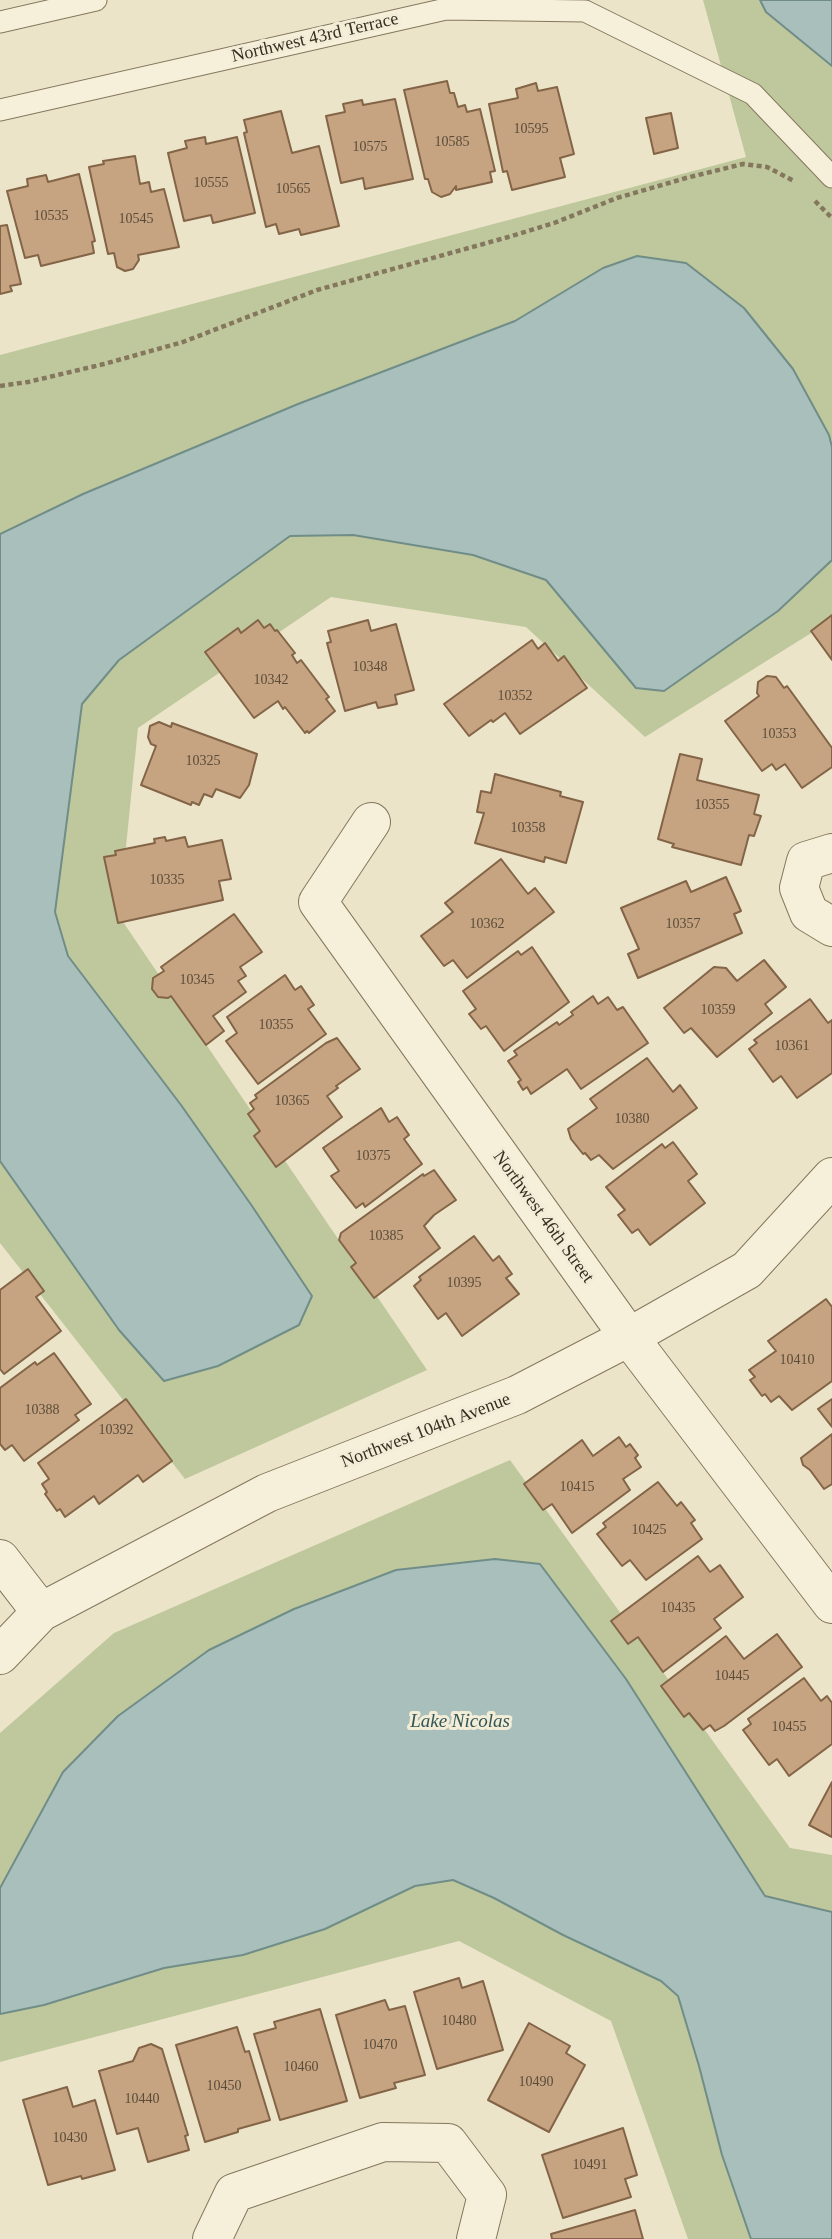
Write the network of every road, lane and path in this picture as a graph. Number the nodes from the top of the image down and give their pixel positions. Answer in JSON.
{"nodes":[{"id":1,"x":96,"y":0,"type":"edge"},
{"id":2,"x":0,"y":22,"type":"edge"},
{"id":3,"x":0,"y":110,"type":"edge"},
{"id":4,"x":832,"y":177,"type":"edge"},
{"id":5,"x":796,"y":182,"type":"dead end"},
{"id":6,"x":814,"y":200,"type":"dead end"},
{"id":7,"x":832,"y":218,"type":"edge"},
{"id":8,"x":0,"y":386,"type":"edge"},
{"id":9,"x":371,"y":822,"type":"dead end"},
{"id":10,"x":832,"y":853,"type":"edge"},
{"id":11,"x":832,"y":927,"type":"edge"},
{"id":12,"x":832,"y":1177,"type":"edge"},
{"id":13,"x":629,"y":1337,"type":"junction"},
{"id":14,"x":0,"y":1559,"type":"edge"},
{"id":15,"x":832,"y":1604,"type":"edge"},
{"id":16,"x":41,"y":1612,"type":"junction"},
{"id":17,"x":0,"y":1655,"type":"edge"},
{"id":18,"x":212,"y":2239,"type":"edge"},
{"id":19,"x":477,"y":2239,"type":"edge"}],
"edges":[{"from":1,"to":2,"type":"lane"},
{"from":3,"to":4,"type":"lane","name":"Northwest 43rd Terrace"},
{"from":5,"to":8,"type":"path"},
{"from":6,"to":7,"type":"path"},
{"from":9,"to":13,"type":"street","name":"Northwest 46th Street"},
{"from":10,"to":11,"type":"street"},
{"from":12,"to":13,"type":"street","name":"Northwest 104th Avenue"},
{"from":13,"to":15,"type":"street","name":"Northwest 46th Street"},
{"from":13,"to":16,"type":"street","name":"Northwest 104th Avenue"},
{"from":14,"to":16,"type":"street"},
{"from":16,"to":17,"type":"street","name":"Northwest 104th Avenue"},
{"from":18,"to":19,"type":"street"}]}
